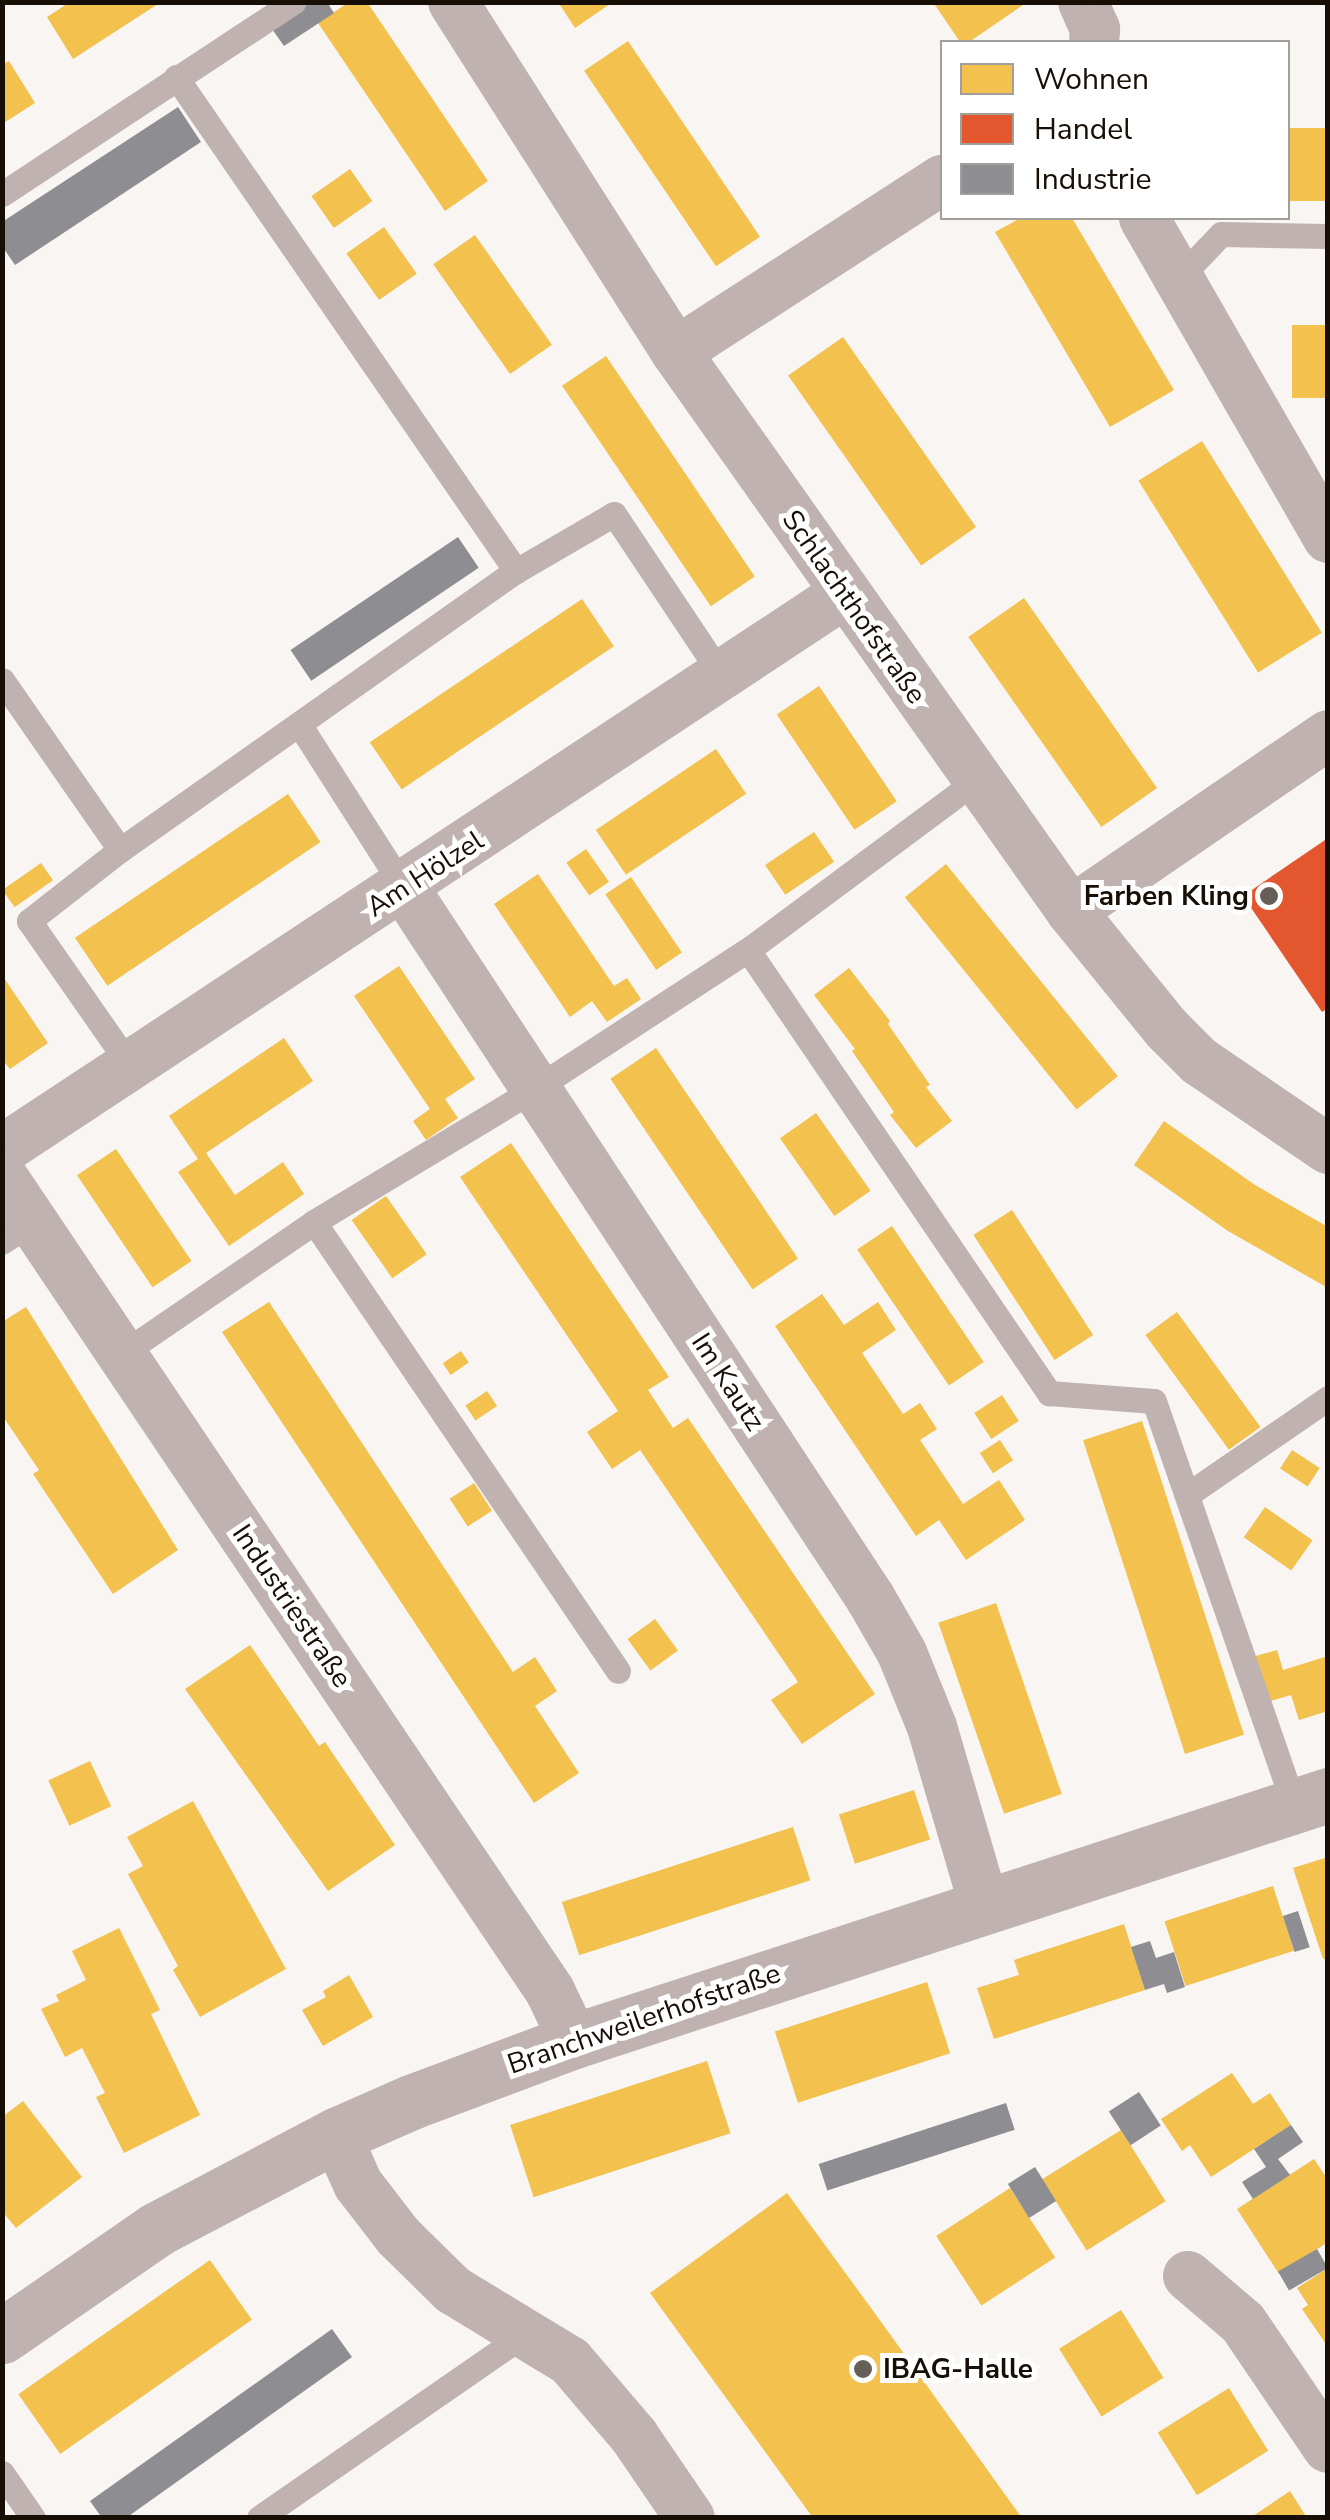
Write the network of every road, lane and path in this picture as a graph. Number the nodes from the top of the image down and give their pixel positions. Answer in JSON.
{"nodes":[{"id":1,"x":293,"y":2,"type":"edge"},
{"id":2,"x":453,"y":2,"type":"edge"},
{"id":3,"x":1083,"y":2,"type":"edge"},
{"id":4,"x":1094,"y":40,"type":"edge"},
{"id":5,"x":176,"y":76,"type":"junction"},
{"id":6,"x":940,"y":181,"type":"edge"},
{"id":7,"x":2,"y":194,"type":"edge"},
{"id":8,"x":1145,"y":220,"type":"edge"},
{"id":9,"x":1328,"y":236,"type":"edge"},
{"id":10,"x":1178,"y":278,"type":"junction"},
{"id":11,"x":676,"y":352,"type":"junction"},
{"id":12,"x":1328,"y":538,"type":"edge"},
{"id":13,"x":516,"y":571,"type":"junction"},
{"id":14,"x":844,"y":594,"type":"junction"},
{"id":15,"x":722,"y":676,"type":"junction"},
{"id":16,"x":2,"y":680,"type":"edge"},
{"id":17,"x":299,"y":724,"type":"junction"},
{"id":18,"x":1328,"y":735,"type":"edge"},
{"id":19,"x":977,"y":780,"type":"junction"},
{"id":20,"x":120,"y":850,"type":"junction"},
{"id":21,"x":404,"y":888,"type":"junction"},
{"id":22,"x":1071,"y":911,"type":"junction"},
{"id":23,"x":748,"y":950,"type":"junction"},
{"id":24,"x":130,"y":1067,"type":"junction"},
{"id":25,"x":536,"y":1088,"type":"junction"},
{"id":26,"x":1328,"y":1149,"type":"edge"},
{"id":27,"x":2,"y":1150,"type":"edge"},
{"id":28,"x":2,"y":1176,"type":"edge"},
{"id":29,"x":314,"y":1222,"type":"junction"},
{"id":30,"x":18,"y":1232,"type":"edge"},
{"id":31,"x":124,"y":1353,"type":"junction"},
{"id":32,"x":1328,"y":1398,"type":"edge"},
{"id":33,"x":1187,"y":1495,"type":"junction"},
{"id":34,"x":618,"y":1671,"type":"dead end"},
{"id":35,"x":1311,"y":1801,"type":"edge"},
{"id":36,"x":985,"y":1908,"type":"junction"},
{"id":37,"x":574,"y":2041,"type":"junction"},
{"id":38,"x":336,"y":2135,"type":"junction"},
{"id":39,"x":1188,"y":2276,"type":"dead end"},
{"id":40,"x":8,"y":2319,"type":"edge"},
{"id":41,"x":526,"y":2333,"type":"junction"},
{"id":42,"x":1328,"y":2448,"type":"edge"},
{"id":43,"x":2,"y":2474,"type":"edge"},
{"id":44,"x":33,"y":2518,"type":"edge"},
{"id":45,"x":259,"y":2518,"type":"edge"},
{"id":46,"x":690,"y":2518,"type":"edge"}],
"edges":[{"from":1,"to":5,"type":"lane"},
{"from":2,"to":11,"type":"street","name":"Schlachthofstraße"},
{"from":3,"to":4,"type":"street"},
{"from":5,"to":7,"type":"lane"},
{"from":5,"to":13,"type":"lane"},
{"from":6,"to":11,"type":"street"},
{"from":8,"to":10,"type":"street"},
{"from":9,"to":10,"type":"lane"},
{"from":10,"to":12,"type":"street"},
{"from":11,"to":14,"type":"street","name":"Schlachthofstraße"},
{"from":13,"to":15,"type":"lane"},
{"from":13,"to":17,"type":"lane"},
{"from":14,"to":15,"type":"street","name":"Am Hölzel"},
{"from":14,"to":19,"type":"street","name":"Schlachthofstraße"},
{"from":15,"to":21,"type":"street","name":"Am Hölzel"},
{"from":16,"to":20,"type":"lane"},
{"from":17,"to":20,"type":"lane"},
{"from":17,"to":21,"type":"lane"},
{"from":18,"to":22,"type":"street"},
{"from":19,"to":22,"type":"street","name":"Schlachthofstraße"},
{"from":19,"to":23,"type":"lane"},
{"from":20,"to":24,"type":"lane"},
{"from":21,"to":24,"type":"street","name":"Am Hölzel"},
{"from":21,"to":25,"type":"street","name":"Im Kautz"},
{"from":22,"to":26,"type":"street","name":"Schlachthofstraße"},
{"from":23,"to":25,"type":"lane"},
{"from":23,"to":33,"type":"lane"},
{"from":24,"to":27,"type":"street","name":"Am Hölzel"},
{"from":25,"to":29,"type":"lane"},
{"from":25,"to":36,"type":"street","name":"Im Kautz"},
{"from":28,"to":30,"type":"street","name":"Industriestraße"},
{"from":29,"to":31,"type":"lane"},
{"from":29,"to":34,"type":"lane"},
{"from":30,"to":31,"type":"street","name":"Industriestraße"},
{"from":31,"to":37,"type":"street","name":"Industriestraße"},
{"from":32,"to":33,"type":"lane"},
{"from":33,"to":35,"type":"lane"},
{"from":35,"to":36,"type":"street","name":"Branchweilerhofstraße"},
{"from":36,"to":37,"type":"street","name":"Branchweilerhofstraße"},
{"from":37,"to":38,"type":"street","name":"Branchweilerhofstraße"},
{"from":38,"to":40,"type":"street","name":"Branchweilerhofstraße"},
{"from":38,"to":41,"type":"street"},
{"from":39,"to":42,"type":"street"},
{"from":41,"to":45,"type":"lane"},
{"from":41,"to":46,"type":"street"},
{"from":43,"to":44,"type":"lane"}]}
